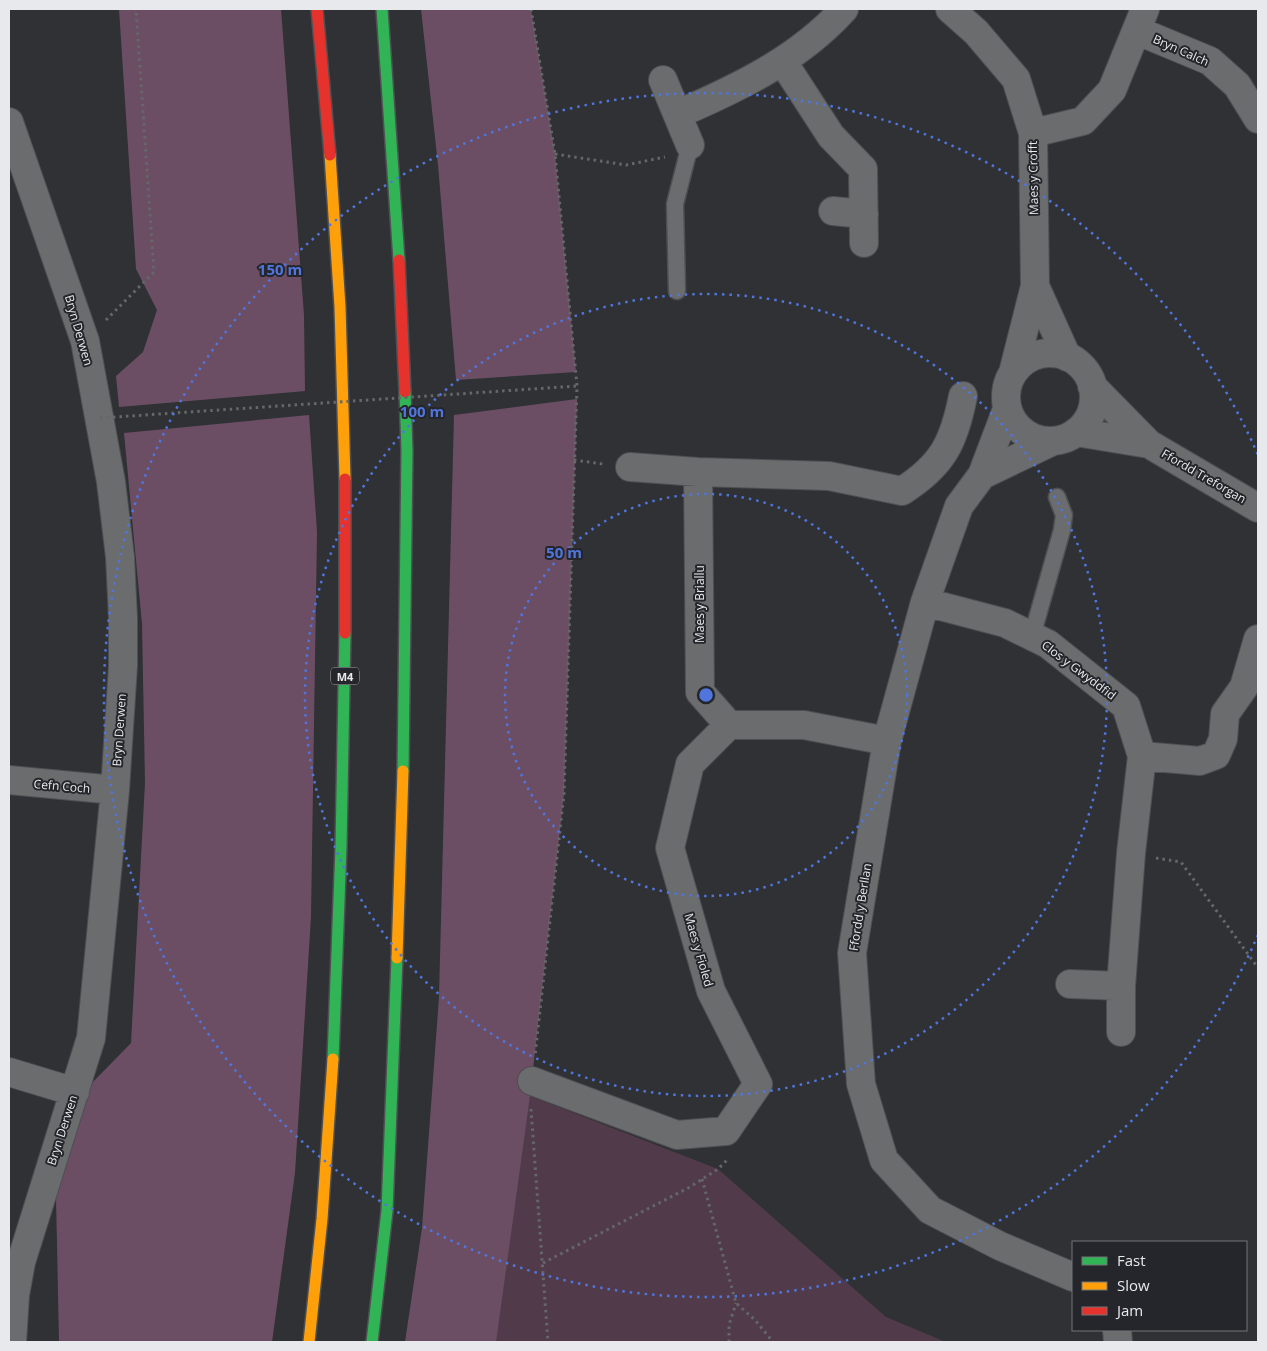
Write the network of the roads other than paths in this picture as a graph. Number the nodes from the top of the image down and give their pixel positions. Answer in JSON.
{"nodes":[{"id":1,"x":317,"y":9,"type":"edge"},
{"id":2,"x":382,"y":9,"type":"edge"},
{"id":3,"x":844,"y":9,"type":"edge"},
{"id":4,"x":950,"y":9,"type":"edge"},
{"id":5,"x":1142,"y":20,"type":"edge"},
{"id":6,"x":783,"y":62,"type":"junction"},
{"id":7,"x":663,"y":80,"type":"dead end"},
{"id":8,"x":678,"y":114,"type":"junction"},
{"id":9,"x":1258,"y":119,"type":"edge"},
{"id":10,"x":9,"y":122,"type":"edge"},
{"id":11,"x":1033,"y":133,"type":"junction"},
{"id":12,"x":690,"y":145,"type":"joint"},
{"id":13,"x":833,"y":211,"type":"dead end"},
{"id":14,"x":864,"y":214,"type":"junction"},
{"id":15,"x":864,"y":243,"type":"dead end"},
{"id":16,"x":1035,"y":286,"type":"junction"},
{"id":17,"x":676,"y":291,"type":"dead end"},
{"id":18,"x":1067,"y":357,"type":"junction"},
{"id":19,"x":1013,"y":373,"type":"junction"},
{"id":20,"x":1092,"y":386,"type":"junction"},
{"id":21,"x":963,"y":396,"type":"dead end"},
{"id":22,"x":1007,"y":409,"type":"junction"},
{"id":23,"x":1064,"y":437,"type":"junction"},
{"id":24,"x":1149,"y":444,"type":"junction"},
{"id":25,"x":630,"y":467,"type":"dead end"},
{"id":26,"x":698,"y":472,"type":"junction"},
{"id":27,"x":982,"y":475,"type":"junction"},
{"id":28,"x":1057,"y":497,"type":"dead end"},
{"id":29,"x":1258,"y":508,"type":"edge"},
{"id":30,"x":925,"y":602,"type":"junction"},
{"id":31,"x":1032,"y":636,"type":"junction"},
{"id":32,"x":1258,"y":639,"type":"edge"},
{"id":33,"x":729,"y":725,"type":"junction"},
{"id":34,"x":887,"y":741,"type":"junction"},
{"id":35,"x":1142,"y":756,"type":"junction"},
{"id":36,"x":9,"y":780,"type":"edge"},
{"id":37,"x":115,"y":790,"type":"junction"},
{"id":38,"x":1070,"y":984,"type":"dead end"},
{"id":39,"x":1121,"y":986,"type":"junction"},
{"id":40,"x":1121,"y":1032,"type":"dead end"},
{"id":41,"x":9,"y":1072,"type":"edge"},
{"id":42,"x":532,"y":1081,"type":"road end"},
{"id":43,"x":75,"y":1092,"type":"junction"},
{"id":44,"x":1072,"y":1276,"type":"edge"},
{"id":45,"x":11,"y":1339,"type":"edge"},
{"id":46,"x":309,"y":1342,"type":"edge"},
{"id":47,"x":372,"y":1342,"type":"edge"}],
"edges":[{"from":1,"to":46,"type":"highway","number":"M4"},
{"from":2,"to":47,"type":"highway"},
{"from":3,"to":6,"type":"street"},
{"from":4,"to":11,"type":"street","name":"Maes y Crofft"},
{"from":5,"to":9,"type":"street","name":"Bryn Calch"},
{"from":5,"to":11,"type":"street"},
{"from":6,"to":8,"type":"street"},
{"from":6,"to":14,"type":"street"},
{"from":7,"to":8,"type":"street"},
{"from":8,"to":12,"type":"street"},
{"from":10,"to":37,"type":"street","name":"Bryn Derwen"},
{"from":11,"to":16,"type":"street","name":"Maes y Crofft"},
{"from":12,"to":17,"type":"lane"},
{"from":13,"to":14,"type":"street"},
{"from":14,"to":15,"type":"street"},
{"from":16,"to":18,"type":"street","name":"Maes y Crofft"},
{"from":16,"to":19,"type":"street","name":"Maes y Crofft"},
{"from":18,"to":19,"type":"street"},
{"from":18,"to":20,"type":"street"},
{"from":19,"to":22,"type":"street"},
{"from":20,"to":23,"type":"street"},
{"from":20,"to":24,"type":"street","name":"Ffordd Treforgan"},
{"from":21,"to":26,"type":"street"},
{"from":22,"to":23,"type":"street"},
{"from":22,"to":27,"type":"street","name":"Ffordd y Berllan"},
{"from":23,"to":24,"type":"street","name":"Ffordd Treforgan"},
{"from":23,"to":27,"type":"street","name":"Ffordd y Berllan"},
{"from":24,"to":29,"type":"street","name":"Ffordd Treforgan"},
{"from":25,"to":26,"type":"street"},
{"from":26,"to":33,"type":"street","name":"Maes y Briallu"},
{"from":27,"to":30,"type":"street","name":"Ffordd y Berllan"},
{"from":28,"to":31,"type":"lane"},
{"from":30,"to":31,"type":"street","name":"Clos y Gwyddfid"},
{"from":30,"to":34,"type":"street","name":"Ffordd y Berllan"},
{"from":31,"to":35,"type":"street","name":"Clos y Gwyddfid"},
{"from":32,"to":35,"type":"street"},
{"from":33,"to":34,"type":"street"},
{"from":33,"to":42,"type":"street","name":"Maes y Fioled"},
{"from":34,"to":44,"type":"street","name":"Ffordd y Berllan"},
{"from":35,"to":39,"type":"street","name":"Clos y Gwyddfid"},
{"from":36,"to":37,"type":"street","name":"Cefn Coch"},
{"from":37,"to":43,"type":"street","name":"Bryn Derwen"},
{"from":38,"to":39,"type":"street"},
{"from":39,"to":40,"type":"street","name":"Clos y Gwyddfid"},
{"from":41,"to":43,"type":"street"},
{"from":43,"to":45,"type":"street","name":"Bryn Derwen"}]}
